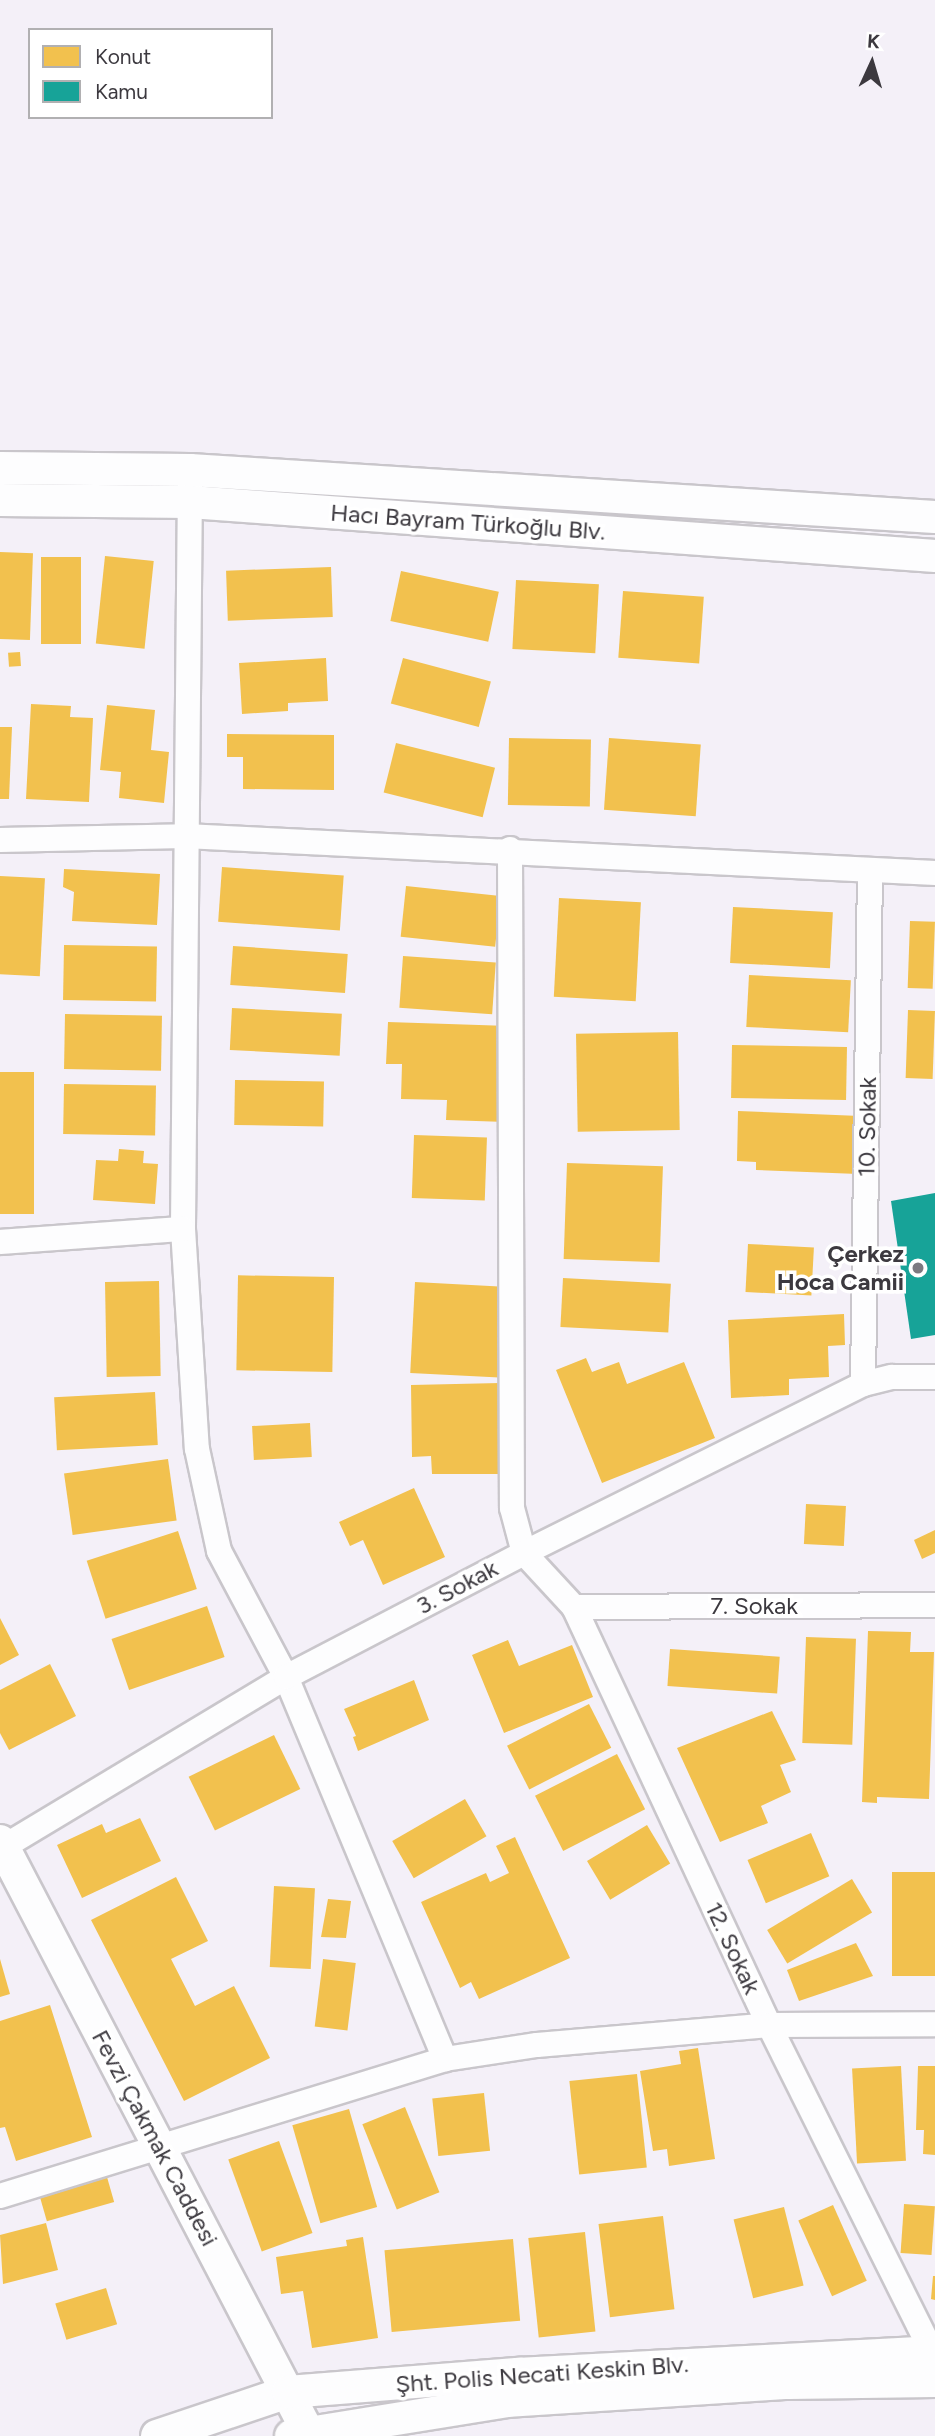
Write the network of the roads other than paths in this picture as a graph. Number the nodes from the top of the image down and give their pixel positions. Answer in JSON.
{"nodes":[{"id":1,"x":0,"y":468,"type":"edge"},
{"id":2,"x":190,"y":470,"type":"junction"},
{"id":3,"x":0,"y":500,"type":"edge"},
{"id":4,"x":190,"y":502,"type":"junction"},
{"id":5,"x":935,"y":517,"type":"edge"},
{"id":6,"x":935,"y":556,"type":"edge"},
{"id":7,"x":185,"y":836,"type":"junction"},
{"id":8,"x":0,"y":841,"type":"edge"},
{"id":9,"x":510,"y":849,"type":"junction"},
{"id":10,"x":870,"y":870,"type":"junction"},
{"id":11,"x":935,"y":873,"type":"edge"},
{"id":12,"x":183,"y":1229,"type":"junction"},
{"id":13,"x":0,"y":1242,"type":"edge"},
{"id":14,"x":935,"y":1377,"type":"edge"},
{"id":15,"x":863,"y":1384,"type":"junction"},
{"id":16,"x":524,"y":1553,"type":"junction"},
{"id":17,"x":935,"y":1605,"type":"edge"},
{"id":18,"x":574,"y":1607,"type":"junction"},
{"id":19,"x":286,"y":1677,"type":"junction"},
{"id":20,"x":1,"y":1845,"type":"edge"},
{"id":21,"x":935,"y":2024,"type":"edge"},
{"id":22,"x":769,"y":2025,"type":"junction"},
{"id":23,"x":445,"y":2059,"type":"junction"},
{"id":24,"x":160,"y":2149,"type":"junction"},
{"id":25,"x":0,"y":2196,"type":"edge"},
{"id":26,"x":934,"y":2362,"type":"edge"},
{"id":27,"x":288,"y":2392,"type":"junction"},
{"id":28,"x":447,"y":2409,"type":"junction"},
{"id":29,"x":303,"y":2434,"type":"edge"},
{"id":30,"x":157,"y":2436,"type":"edge"},
{"id":31,"x":419,"y":2436,"type":"edge"}],
"edges":[{"from":1,"to":2,"type":"street","name":"Hacı Bayram Türkoğlu Blv."},
{"from":2,"to":4,"type":"street"},
{"from":2,"to":5,"type":"street","name":"Hacı Bayram Türkoğlu Blv."},
{"from":3,"to":4,"type":"street","name":"Hacı Bayram Türkoğlu Blv."},
{"from":4,"to":6,"type":"street","name":"Hacı Bayram Türkoğlu Blv."},
{"from":4,"to":7,"type":"street"},
{"from":7,"to":8,"type":"street"},
{"from":7,"to":9,"type":"street"},
{"from":7,"to":12,"type":"street"},
{"from":9,"to":10,"type":"street"},
{"from":9,"to":16,"type":"street"},
{"from":10,"to":11,"type":"street"},
{"from":10,"to":15,"type":"street","name":"10. Sokak"},
{"from":12,"to":13,"type":"street"},
{"from":12,"to":19,"type":"street"},
{"from":14,"to":15,"type":"street","name":"3. Sokak"},
{"from":15,"to":16,"type":"street","name":"3. Sokak"},
{"from":16,"to":18,"type":"street","name":"12. Sokak"},
{"from":16,"to":19,"type":"street","name":"3. Sokak"},
{"from":17,"to":18,"type":"street","name":"7. Sokak"},
{"from":18,"to":22,"type":"street","name":"12. Sokak"},
{"from":19,"to":20,"type":"street","name":"3. Sokak"},
{"from":19,"to":23,"type":"street"},
{"from":20,"to":24,"type":"street","name":"Fevzi Çakmak Caddesi"},
{"from":21,"to":22,"type":"street"},
{"from":22,"to":23,"type":"street"},
{"from":22,"to":26,"type":"street","name":"12. Sokak"},
{"from":23,"to":24,"type":"street"},
{"from":24,"to":25,"type":"street"},
{"from":24,"to":27,"type":"street","name":"Fevzi Çakmak Caddesi"},
{"from":26,"to":27,"type":"street","name":"Şht. Polis Necati Keskin Blv."},
{"from":26,"to":28,"type":"street","name":"Şht. Polis Necati Keskin Blv."},
{"from":27,"to":29,"type":"street","name":"Fevzi Çakmak Caddesi"},
{"from":27,"to":30,"type":"street","name":"Şht. Polis Necati Keskin Blv."},
{"from":28,"to":29,"type":"street","name":"Şht. Polis Necati Keskin Blv."},
{"from":28,"to":31,"type":"street"}]}
